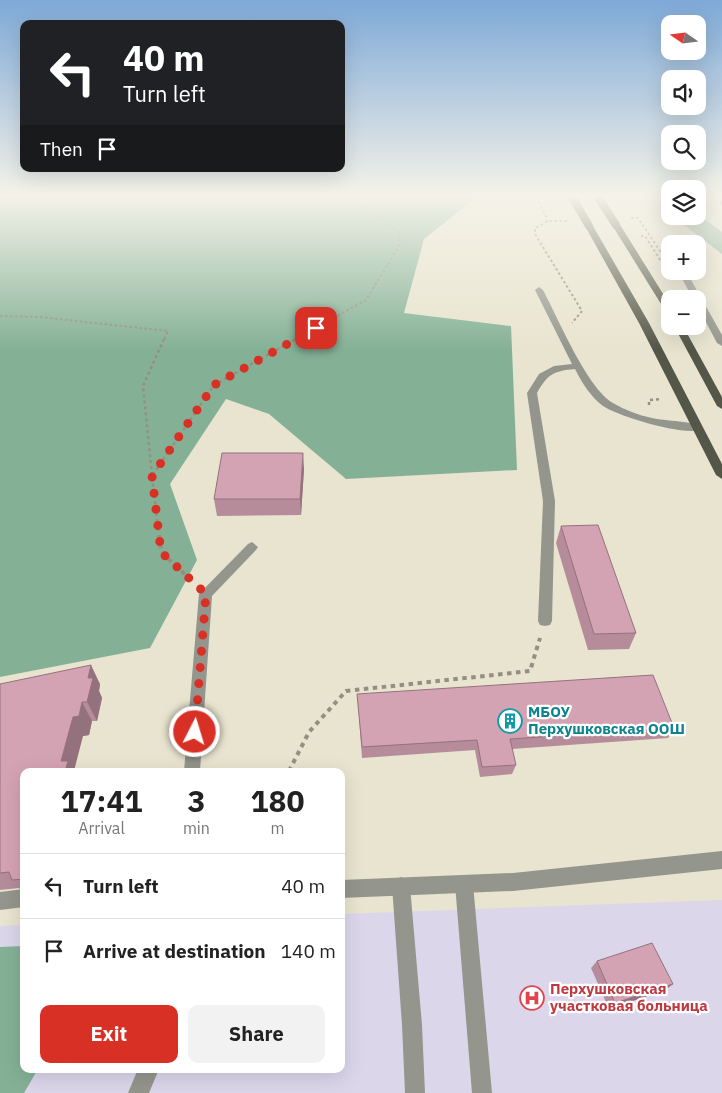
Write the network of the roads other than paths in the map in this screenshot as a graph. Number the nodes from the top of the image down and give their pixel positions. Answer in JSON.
{"nodes":[{"id":1,"x":601,"y":248,"type":"edge"},
{"id":2,"x":630,"y":248,"type":"edge"},
{"id":3,"x":539,"y":290,"type":"dead end"},
{"id":4,"x":661,"y":298,"type":"edge"},
{"id":5,"x":706,"y":315,"type":"edge"},
{"id":6,"x":683,"y":335,"type":"edge"},
{"id":7,"x":722,"y":343,"type":"edge"},
{"id":8,"x":578,"y":366,"type":"junction"},
{"id":9,"x":722,"y":406,"type":"edge"},
{"id":10,"x":698,"y":428,"type":"junction"},
{"id":11,"x":722,"y":475,"type":"edge"},
{"id":12,"x":252,"y":546,"type":"dead end"},
{"id":13,"x":545,"y":621,"type":"road end"},
{"id":14,"x":192,"y":768,"type":"edge"},
{"id":15,"x":722,"y":860,"type":"edge"},
{"id":16,"x":464,"y":884,"type":"junction"},
{"id":17,"x":401,"y":886,"type":"junction"},
{"id":18,"x":345,"y":889,"type":"edge"},
{"id":19,"x":20,"y":898,"type":"edge"},
{"id":20,"x":0,"y":901,"type":"edge"},
{"id":21,"x":146,"y":1073,"type":"edge"},
{"id":22,"x":138,"y":1093,"type":"edge"},
{"id":23,"x":414,"y":1093,"type":"edge"},
{"id":24,"x":482,"y":1093,"type":"edge"}],
"edges":[{"from":1,"to":10,"type":"main road","bridge":true},
{"from":2,"to":4,"type":"main road","bridge":true},
{"from":3,"to":8,"type":"street"},
{"from":5,"to":7,"type":"street"},
{"from":6,"to":9,"type":"main road"},
{"from":8,"to":10,"type":"street"},
{"from":8,"to":13,"type":"street"},
{"from":10,"to":11,"type":"main road"},
{"from":12,"to":14,"type":"street"},
{"from":15,"to":16,"type":"street"},
{"from":16,"to":17,"type":"street"},
{"from":16,"to":24,"type":"street"},
{"from":17,"to":18,"type":"street"},
{"from":17,"to":23,"type":"street"},
{"from":19,"to":20,"type":"street"},
{"from":21,"to":22,"type":"street"}]}
